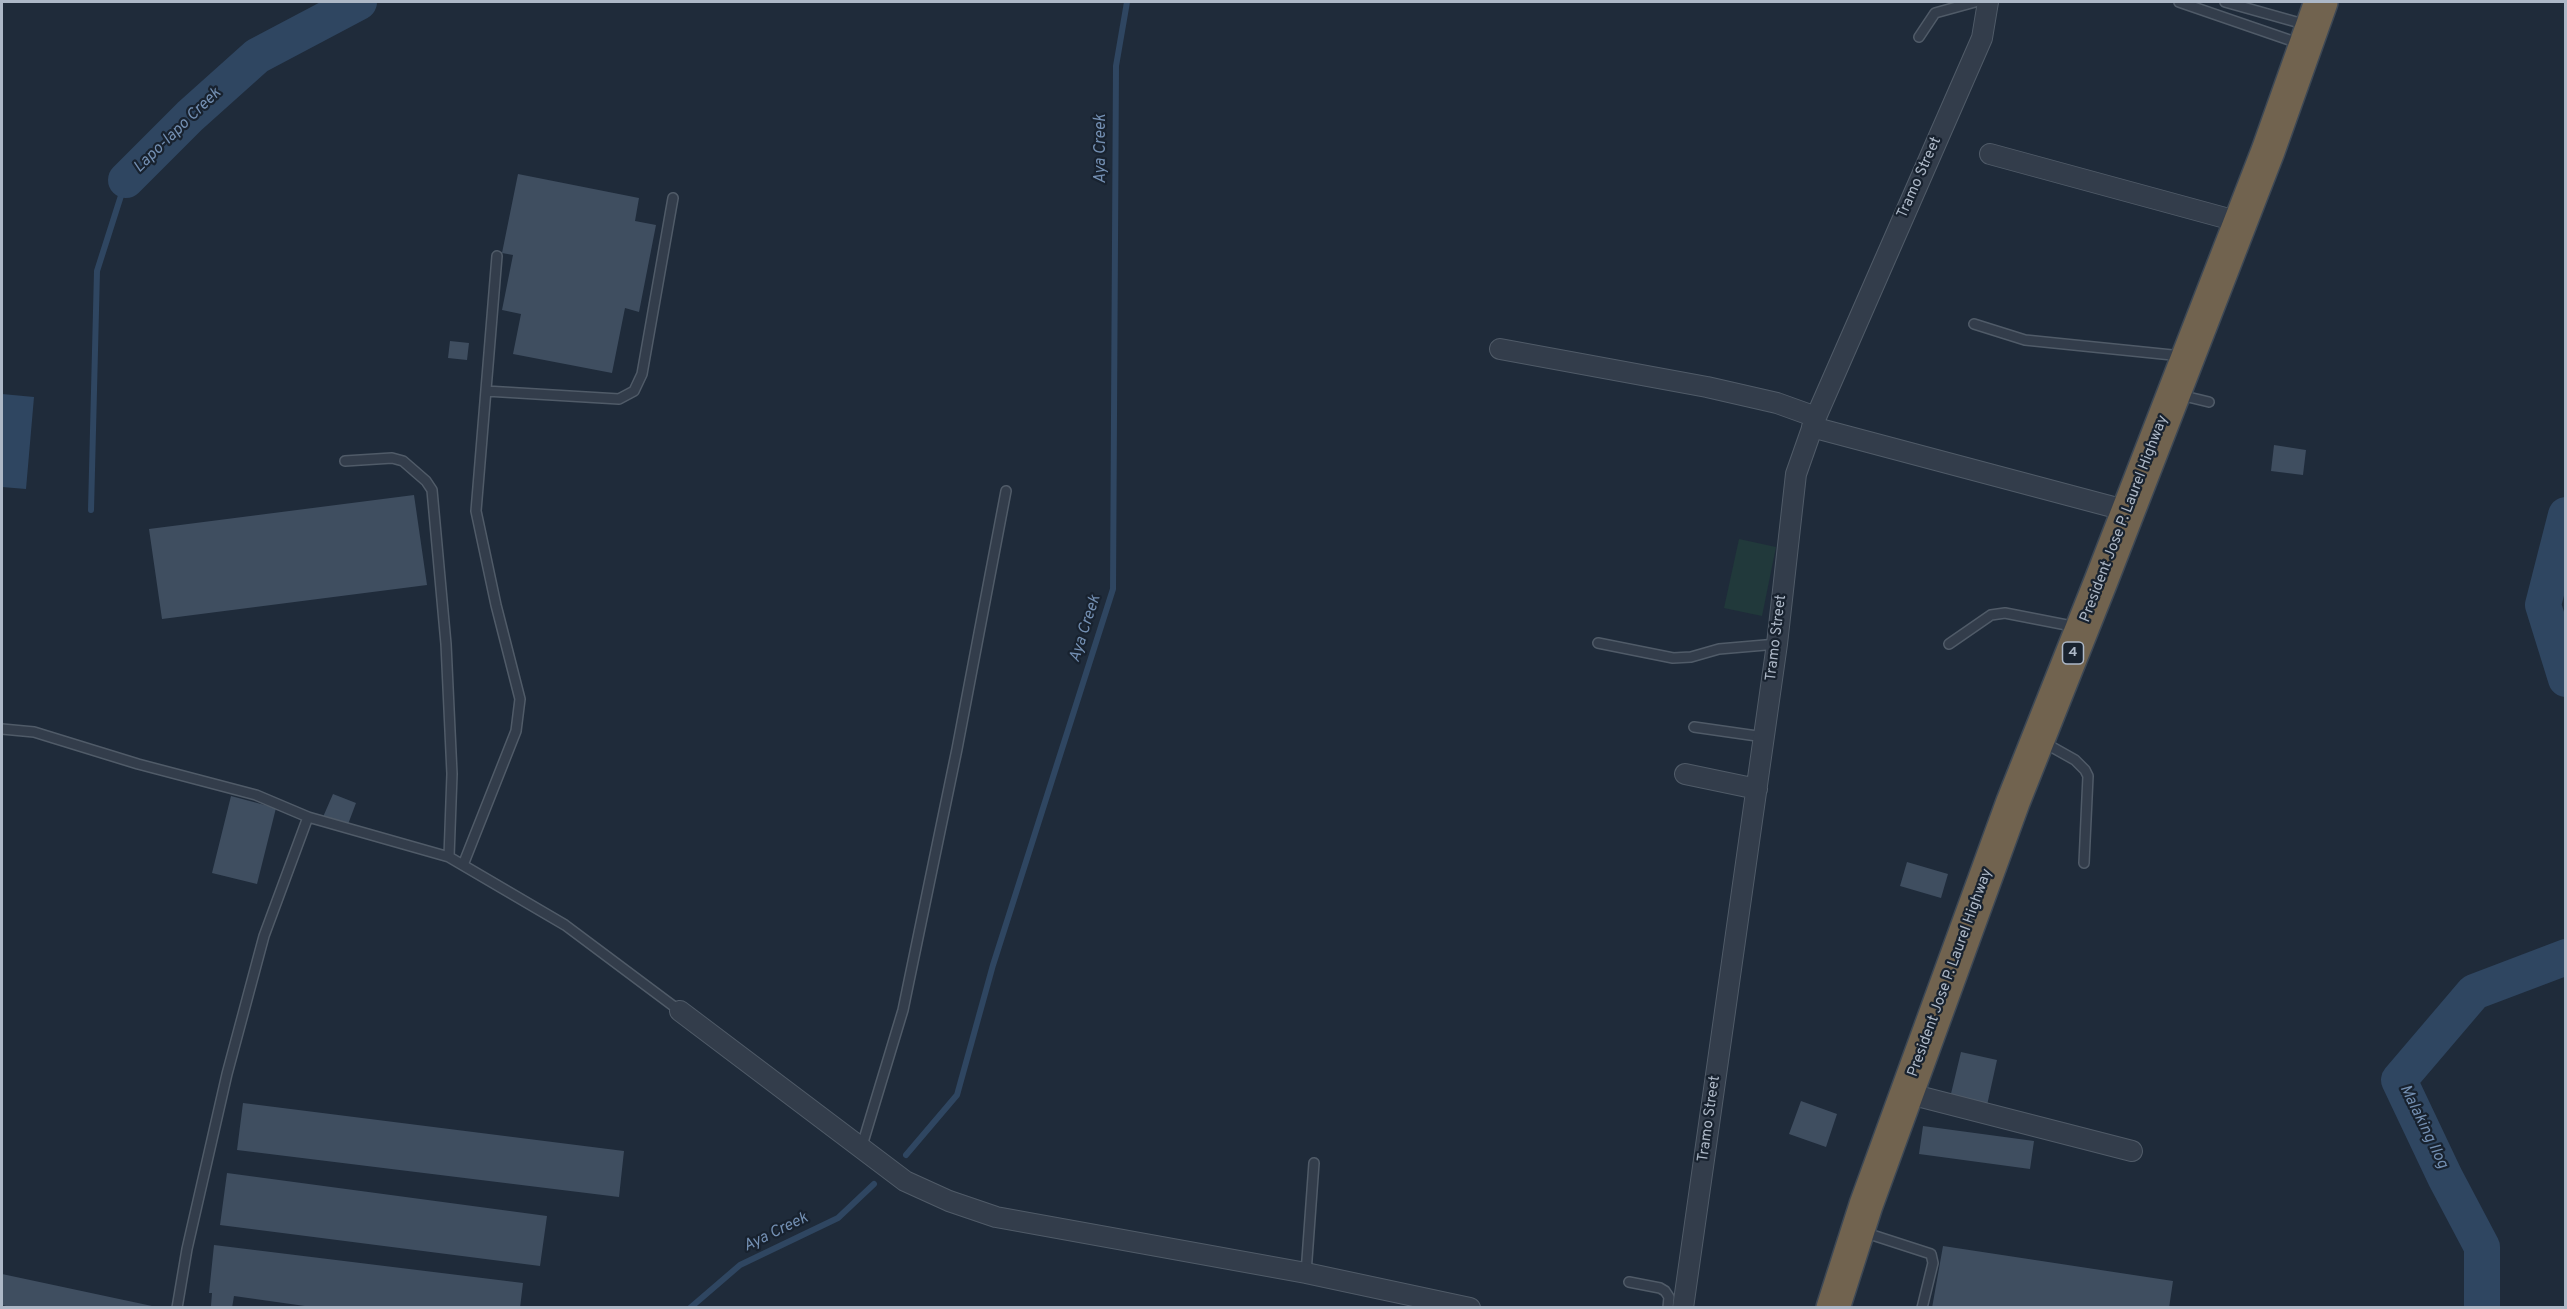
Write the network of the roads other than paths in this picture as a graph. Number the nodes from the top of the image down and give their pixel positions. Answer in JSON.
{"nodes":[{"id":1,"x":1975,"y":2,"type":"edge"},
{"id":2,"x":1988,"y":2,"type":"edge"},
{"id":3,"x":2179,"y":2,"type":"edge"},
{"id":4,"x":2225,"y":2,"type":"edge"},
{"id":5,"x":2313,"y":25,"type":"edge"},
{"id":6,"x":1919,"y":37,"type":"dead end"},
{"id":7,"x":1990,"y":154,"type":"dead end"},
{"id":8,"x":673,"y":198,"type":"dead end"},
{"id":9,"x":2240,"y":222,"type":"junction"},
{"id":10,"x":497,"y":256,"type":"dead end"},
{"id":11,"x":1974,"y":324,"type":"dead end"},
{"id":12,"x":1500,"y":349,"type":"dead end"},
{"id":13,"x":2187,"y":357,"type":"junction"},
{"id":14,"x":486,"y":392,"type":"junction"},
{"id":15,"x":2174,"y":393,"type":"junction"},
{"id":16,"x":2210,"y":402,"type":"dead end"},
{"id":17,"x":1814,"y":422,"type":"junction"},
{"id":18,"x":345,"y":461,"type":"dead end"},
{"id":19,"x":1006,"y":491,"type":"dead end"},
{"id":20,"x":2128,"y":511,"type":"junction"},
{"id":21,"x":2083,"y":628,"type":"junction"},
{"id":22,"x":1598,"y":643,"type":"dead end"},
{"id":23,"x":1777,"y":644,"type":"junction"},
{"id":24,"x":1949,"y":644,"type":"dead end"},
{"id":25,"x":1694,"y":727,"type":"dead end"},
{"id":26,"x":2,"y":729,"type":"edge"},
{"id":27,"x":1764,"y":737,"type":"junction"},
{"id":28,"x":2038,"y":739,"type":"junction"},
{"id":29,"x":1685,"y":774,"type":"dead end"},
{"id":30,"x":1757,"y":789,"type":"junction"},
{"id":31,"x":308,"y":817,"type":"junction"},
{"id":32,"x":449,"y":857,"type":"junction"},
{"id":33,"x":2084,"y":863,"type":"dead end"},
{"id":34,"x":463,"y":865,"type":"junction"},
{"id":35,"x":680,"y":1011,"type":"joint"},
{"id":36,"x":1906,"y":1093,"type":"junction"},
{"id":37,"x":861,"y":1149,"type":"junction"},
{"id":38,"x":2132,"y":1151,"type":"dead end"},
{"id":39,"x":1314,"y":1163,"type":"dead end"},
{"id":40,"x":1858,"y":1230,"type":"junction"},
{"id":41,"x":1306,"y":1273,"type":"junction"},
{"id":42,"x":1629,"y":1282,"type":"dead end"},
{"id":43,"x":177,"y":1308,"type":"edge"},
{"id":44,"x":1470,"y":1308,"type":"edge"},
{"id":45,"x":1668,"y":1308,"type":"edge"},
{"id":46,"x":1683,"y":1308,"type":"edge"},
{"id":47,"x":1833,"y":1308,"type":"edge"},
{"id":48,"x":1922,"y":1308,"type":"edge"}],
"edges":[{"from":1,"to":6,"type":"lane"},
{"from":2,"to":17,"type":"street","name":"Tramo Street"},
{"from":3,"to":5,"type":"lane"},
{"from":4,"to":5,"type":"lane"},
{"from":5,"to":9,"type":"highway","name":"President Jose P. Laurel Highway","number":"4"},
{"from":7,"to":9,"type":"street"},
{"from":8,"to":14,"type":"lane"},
{"from":9,"to":13,"type":"highway","name":"President Jose P. Laurel Highway","number":"4"},
{"from":10,"to":14,"type":"lane"},
{"from":11,"to":13,"type":"lane"},
{"from":12,"to":17,"type":"street"},
{"from":13,"to":15,"type":"highway","name":"President Jose P. Laurel Highway","number":"4"},
{"from":14,"to":34,"type":"lane"},
{"from":15,"to":16,"type":"lane"},
{"from":15,"to":20,"type":"highway","name":"President Jose P. Laurel Highway","number":"4"},
{"from":17,"to":20,"type":"street"},
{"from":17,"to":23,"type":"street","name":"Tramo Street"},
{"from":18,"to":32,"type":"lane"},
{"from":19,"to":37,"type":"lane"},
{"from":20,"to":21,"type":"highway","name":"President Jose P. Laurel Highway","number":"4"},
{"from":21,"to":24,"type":"lane"},
{"from":21,"to":28,"type":"highway","name":"President Jose P. Laurel Highway","number":"4"},
{"from":22,"to":23,"type":"lane"},
{"from":23,"to":27,"type":"street","name":"Tramo Street"},
{"from":25,"to":27,"type":"lane"},
{"from":26,"to":31,"type":"lane"},
{"from":27,"to":30,"type":"street","name":"Tramo Street"},
{"from":28,"to":33,"type":"lane"},
{"from":28,"to":36,"type":"highway","name":"President Jose P. Laurel Highway","number":"4"},
{"from":29,"to":30,"type":"street"},
{"from":30,"to":46,"type":"street","name":"Tramo Street"},
{"from":31,"to":32,"type":"lane"},
{"from":31,"to":43,"type":"lane"},
{"from":32,"to":34,"type":"lane"},
{"from":34,"to":35,"type":"lane"},
{"from":35,"to":37,"type":"street"},
{"from":36,"to":38,"type":"street"},
{"from":36,"to":40,"type":"highway","name":"President Jose P. Laurel Highway","number":"4"},
{"from":37,"to":41,"type":"street"},
{"from":39,"to":41,"type":"lane"},
{"from":40,"to":47,"type":"highway","name":"President Jose P. Laurel Highway","number":"4"},
{"from":40,"to":48,"type":"lane"},
{"from":41,"to":44,"type":"street"},
{"from":42,"to":45,"type":"lane"}]}
